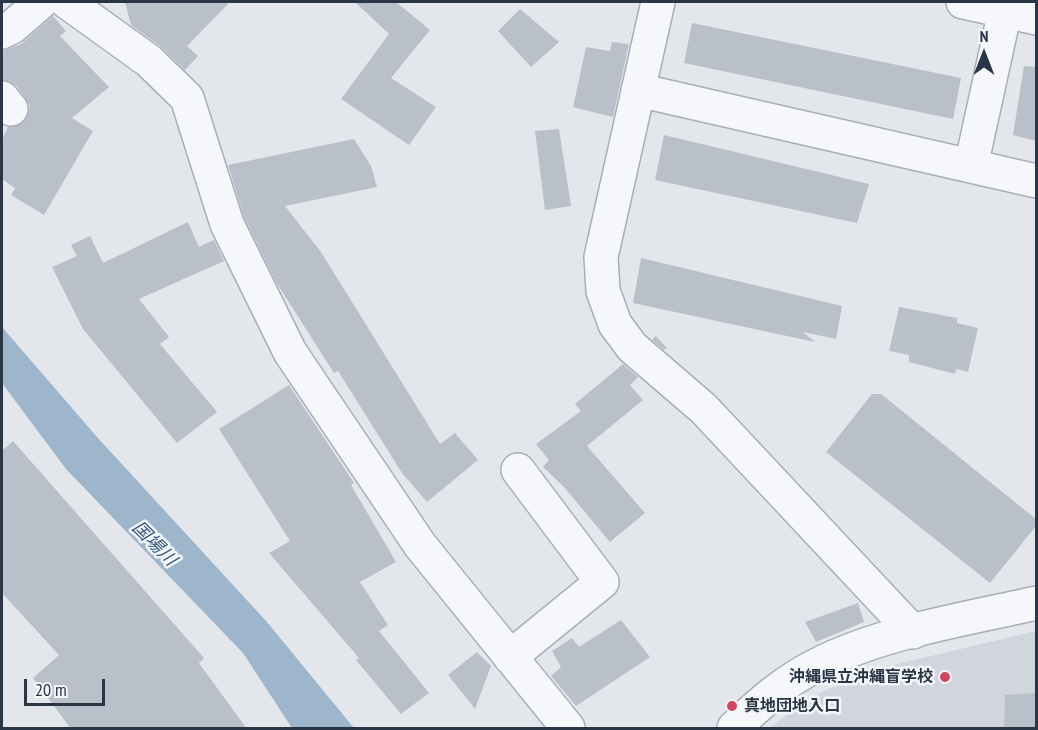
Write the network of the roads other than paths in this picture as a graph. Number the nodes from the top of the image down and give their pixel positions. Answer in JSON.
{"nodes":[{"id":1,"x":41,"y":2,"type":"edge"},
{"id":2,"x":68,"y":2,"type":"edge"},
{"id":3,"x":658,"y":2,"type":"edge"},
{"id":4,"x":963,"y":2,"type":"edge"},
{"id":5,"x":1021,"y":15,"type":"edge"},
{"id":6,"x":2,"y":32,"type":"edge"},
{"id":7,"x":638,"y":90,"type":"junction"},
{"id":8,"x":971,"y":166,"type":"junction"},
{"id":9,"x":1036,"y":181,"type":"edge"},
{"id":10,"x":518,"y":470,"type":"dead end"},
{"id":11,"x":1036,"y":603,"type":"edge"},
{"id":12,"x":913,"y":632,"type":"junction"},
{"id":13,"x":510,"y":657,"type":"junction"},
{"id":14,"x":568,"y":729,"type":"edge"},
{"id":15,"x":734,"y":729,"type":"edge"}],
"edges":[{"from":1,"to":6,"type":"street"},
{"from":2,"to":13,"type":"street"},
{"from":3,"to":7,"type":"street"},
{"from":4,"to":5,"type":"street"},
{"from":5,"to":8,"type":"street"},
{"from":7,"to":8,"type":"street"},
{"from":7,"to":12,"type":"street"},
{"from":8,"to":9,"type":"street"},
{"from":10,"to":13,"type":"street"},
{"from":11,"to":12,"type":"street"},
{"from":12,"to":15,"type":"street"},
{"from":13,"to":14,"type":"street"}]}
